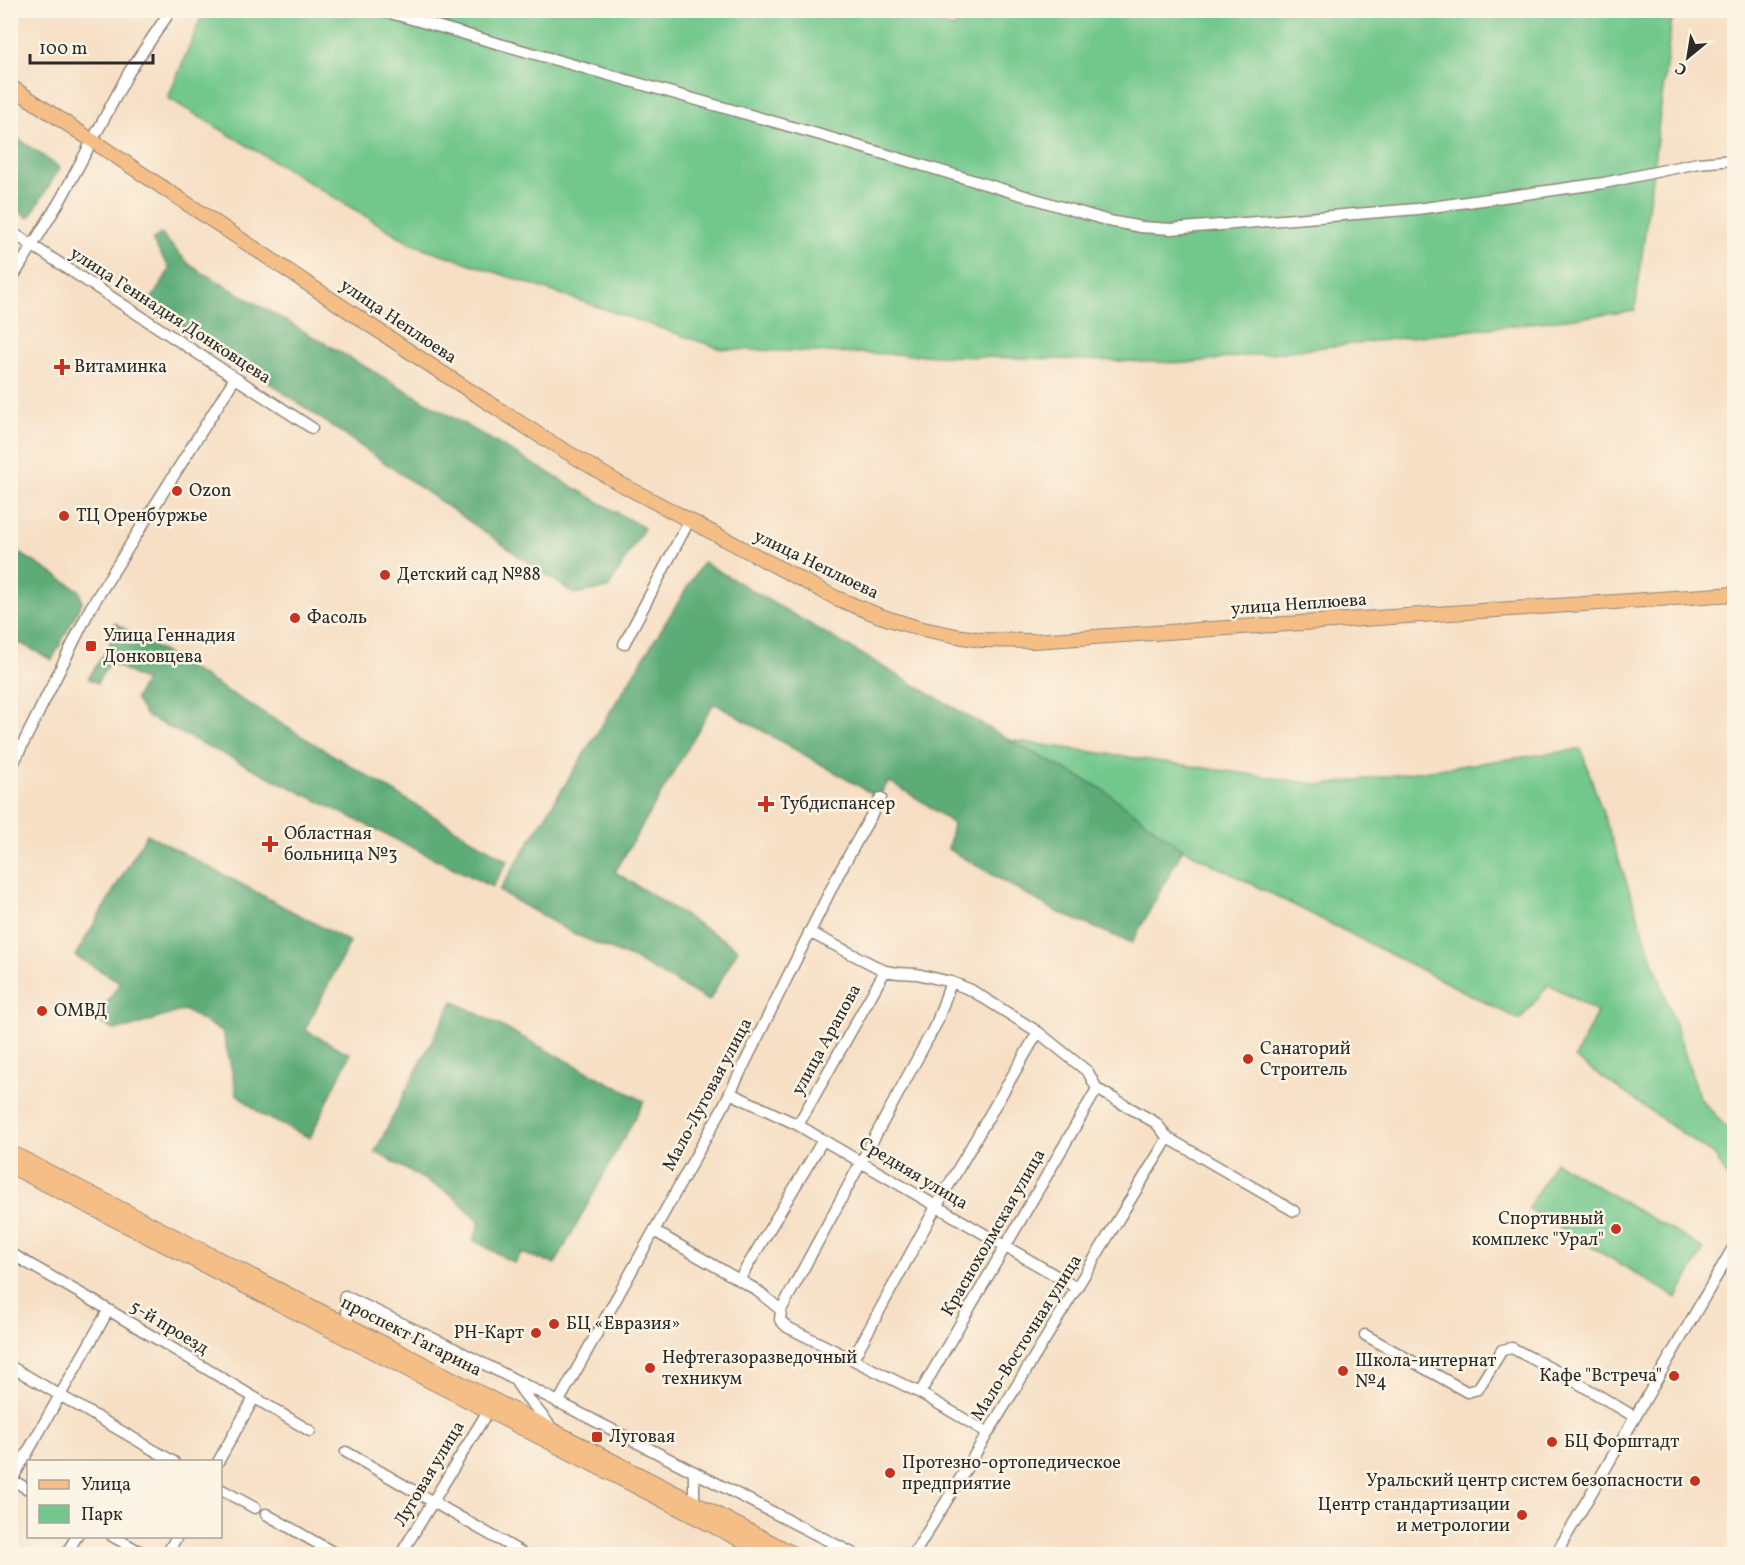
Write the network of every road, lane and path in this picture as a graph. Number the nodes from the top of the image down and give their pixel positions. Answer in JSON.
{"nodes":[{"id":1,"x":171,"y":10,"type":"edge"},
{"id":2,"x":380,"y":10,"type":"edge"},
{"id":3,"x":10,"y":86,"type":"edge"},
{"id":4,"x":94,"y":141,"type":"junction"},
{"id":5,"x":1734,"y":160,"type":"edge"},
{"id":6,"x":10,"y":231,"type":"edge"},
{"id":7,"x":32,"y":245,"type":"junction"},
{"id":8,"x":10,"y":282,"type":"edge"},
{"id":9,"x":235,"y":378,"type":"junction"},
{"id":10,"x":312,"y":428,"type":"dead end"},
{"id":11,"x":689,"y":521,"type":"junction"},
{"id":12,"x":1734,"y":594,"type":"edge"},
{"id":13,"x":624,"y":644,"type":"dead end"},
{"id":14,"x":10,"y":770,"type":"edge"},
{"id":15,"x":881,"y":798,"type":"dead end"},
{"id":16,"x":809,"y":932,"type":"junction"},
{"id":17,"x":885,"y":971,"type":"junction"},
{"id":18,"x":951,"y":982,"type":"junction"},
{"id":19,"x":1038,"y":1032,"type":"junction"},
{"id":20,"x":1097,"y":1089,"type":"junction"},
{"id":21,"x":730,"y":1093,"type":"junction"},
{"id":22,"x":798,"y":1125,"type":"junction"},
{"id":23,"x":1168,"y":1138,"type":"junction"},
{"id":24,"x":823,"y":1140,"type":"junction"},
{"id":25,"x":10,"y":1152,"type":"edge"},
{"id":26,"x":861,"y":1161,"type":"junction"},
{"id":27,"x":10,"y":1166,"type":"edge"},
{"id":28,"x":936,"y":1207,"type":"junction"},
{"id":29,"x":1294,"y":1212,"type":"dead end"},
{"id":30,"x":654,"y":1232,"type":"junction"},
{"id":31,"x":1734,"y":1246,"type":"edge"},
{"id":32,"x":1005,"y":1247,"type":"junction"},
{"id":33,"x":10,"y":1253,"type":"edge"},
{"id":34,"x":739,"y":1280,"type":"junction"},
{"id":35,"x":1077,"y":1288,"type":"junction"},
{"id":36,"x":781,"y":1310,"type":"junction"},
{"id":37,"x":108,"y":1311,"type":"junction"},
{"id":38,"x":349,"y":1325,"type":"junction"},
{"id":39,"x":1365,"y":1335,"type":"dead end"},
{"id":40,"x":853,"y":1359,"type":"junction"},
{"id":41,"x":10,"y":1366,"type":"edge"},
{"id":42,"x":514,"y":1380,"type":"junction"},
{"id":43,"x":920,"y":1393,"type":"junction"},
{"id":44,"x":60,"y":1394,"type":"junction"},
{"id":45,"x":254,"y":1398,"type":"junction"},
{"id":46,"x":558,"y":1403,"type":"junction"},
{"id":47,"x":488,"y":1411,"type":"junction"},
{"id":48,"x":1635,"y":1417,"type":"junction"},
{"id":49,"x":553,"y":1430,"type":"junction"},
{"id":50,"x":310,"y":1431,"type":"dead end"},
{"id":51,"x":988,"y":1433,"type":"junction"},
{"id":52,"x":346,"y":1452,"type":"dead end"},
{"id":53,"x":172,"y":1460,"type":"edge"},
{"id":54,"x":219,"y":1460,"type":"edge"},
{"id":55,"x":694,"y":1473,"type":"junction"},
{"id":56,"x":11,"y":1481,"type":"edge"},
{"id":57,"x":27,"y":1489,"type":"edge"},
{"id":58,"x":222,"y":1490,"type":"edge"},
{"id":59,"x":433,"y":1503,"type":"junction"},
{"id":60,"x":694,"y":1503,"type":"junction"},
{"id":61,"x":255,"y":1508,"type":"dead end"},
{"id":62,"x":266,"y":1514,"type":"dead end"},
{"id":63,"x":76,"y":1538,"type":"edge"},
{"id":64,"x":116,"y":1538,"type":"edge"},
{"id":65,"x":176,"y":1538,"type":"edge"},
{"id":66,"x":66,"y":1554,"type":"edge"},
{"id":67,"x":144,"y":1554,"type":"edge"},
{"id":68,"x":167,"y":1554,"type":"edge"},
{"id":69,"x":336,"y":1554,"type":"edge"},
{"id":70,"x":401,"y":1554,"type":"edge"},
{"id":71,"x":524,"y":1554,"type":"edge"},
{"id":72,"x":768,"y":1554,"type":"edge"},
{"id":73,"x":794,"y":1554,"type":"edge"},
{"id":74,"x":854,"y":1554,"type":"edge"},
{"id":75,"x":914,"y":1554,"type":"edge"},
{"id":76,"x":1556,"y":1554,"type":"edge"}],
"edges":[{"from":1,"to":4,"type":"street"},
{"from":2,"to":5,"type":"street"},
{"from":3,"to":4,"type":"main road","name":"улица Неплюева"},
{"from":4,"to":7,"type":"street"},
{"from":4,"to":11,"type":"main road","name":"улица Неплюева"},
{"from":6,"to":7,"type":"street","name":"улица Геннадия Донковцева"},
{"from":7,"to":8,"type":"street"},
{"from":7,"to":9,"type":"street","name":"улица Геннадия Донковцева"},
{"from":9,"to":10,"type":"street","name":"улица Геннадия Донковцева"},
{"from":9,"to":14,"type":"street"},
{"from":11,"to":12,"type":"main road","name":"улица Неплюева"},
{"from":11,"to":13,"type":"street"},
{"from":15,"to":16,"type":"street","name":"Мало-Луговая улица"},
{"from":16,"to":17,"type":"street"},
{"from":16,"to":21,"type":"street","name":"Мало-Луговая улица"},
{"from":17,"to":18,"type":"street"},
{"from":17,"to":22,"type":"street","name":"улица Арапова"},
{"from":18,"to":19,"type":"street"},
{"from":18,"to":26,"type":"street"},
{"from":19,"to":20,"type":"street"},
{"from":19,"to":28,"type":"street"},
{"from":20,"to":23,"type":"street"},
{"from":20,"to":32,"type":"street","name":"Краснохолмская улица"},
{"from":21,"to":22,"type":"street","name":"Средняя улица"},
{"from":21,"to":30,"type":"street","name":"Мало-Луговая улица"},
{"from":22,"to":24,"type":"street","name":"Средняя улица"},
{"from":23,"to":29,"type":"street"},
{"from":23,"to":35,"type":"street","name":"Мало-Восточная улица"},
{"from":24,"to":26,"type":"street","name":"Средняя улица"},
{"from":24,"to":34,"type":"street"},
{"from":25,"to":38,"type":"main road","name":"проспект Гагарина"},
{"from":26,"to":28,"type":"street","name":"Средняя улица"},
{"from":26,"to":36,"type":"street"},
{"from":27,"to":47,"type":"main road","name":"проспект Гагарина"},
{"from":28,"to":32,"type":"street","name":"Средняя улица"},
{"from":28,"to":40,"type":"street"},
{"from":30,"to":34,"type":"street"},
{"from":30,"to":46,"type":"street","name":"Мало-Луговая улица"},
{"from":31,"to":48,"type":"street"},
{"from":32,"to":35,"type":"street","name":"Средняя улица"},
{"from":32,"to":43,"type":"street","name":"Краснохолмская улица"},
{"from":33,"to":37,"type":"street","name":"5-й проезд"},
{"from":34,"to":36,"type":"street"},
{"from":35,"to":51,"type":"street","name":"Мало-Восточная улица"},
{"from":36,"to":40,"type":"street"},
{"from":37,"to":44,"type":"street"},
{"from":37,"to":45,"type":"street","name":"5-й проезд"},
{"from":38,"to":42,"type":"street"},
{"from":38,"to":49,"type":"main road","name":"проспект Гагарина"},
{"from":39,"to":48,"type":"street"},
{"from":40,"to":43,"type":"street"},
{"from":41,"to":44,"type":"street"},
{"from":42,"to":46,"type":"street"},
{"from":42,"to":49,"type":"street"},
{"from":43,"to":51,"type":"street"},
{"from":44,"to":53,"type":"street"},
{"from":44,"to":56,"type":"street"},
{"from":45,"to":50,"type":"street","name":"5-й проезд"},
{"from":45,"to":54,"type":"street"},
{"from":46,"to":55,"type":"street"},
{"from":47,"to":59,"type":"street","name":"Луговая улица"},
{"from":47,"to":72,"type":"main road","name":"проспект Гагарина"},
{"from":48,"to":76,"type":"street"},
{"from":49,"to":60,"type":"main road","name":"проспект Гагарина"},
{"from":51,"to":75,"type":"street","name":"Мало-Восточная улица"},
{"from":52,"to":59,"type":"street"},
{"from":55,"to":60,"type":"street"},
{"from":55,"to":74,"type":"street"},
{"from":56,"to":57,"type":"street"},
{"from":58,"to":61,"type":"street"},
{"from":59,"to":70,"type":"street","name":"Луговая улица"},
{"from":59,"to":71,"type":"street"},
{"from":60,"to":73,"type":"main road","name":"проспект Гагарина"},
{"from":62,"to":69,"type":"street"},
{"from":63,"to":66,"type":"street"},
{"from":64,"to":67,"type":"street"},
{"from":65,"to":68,"type":"street"}]}
